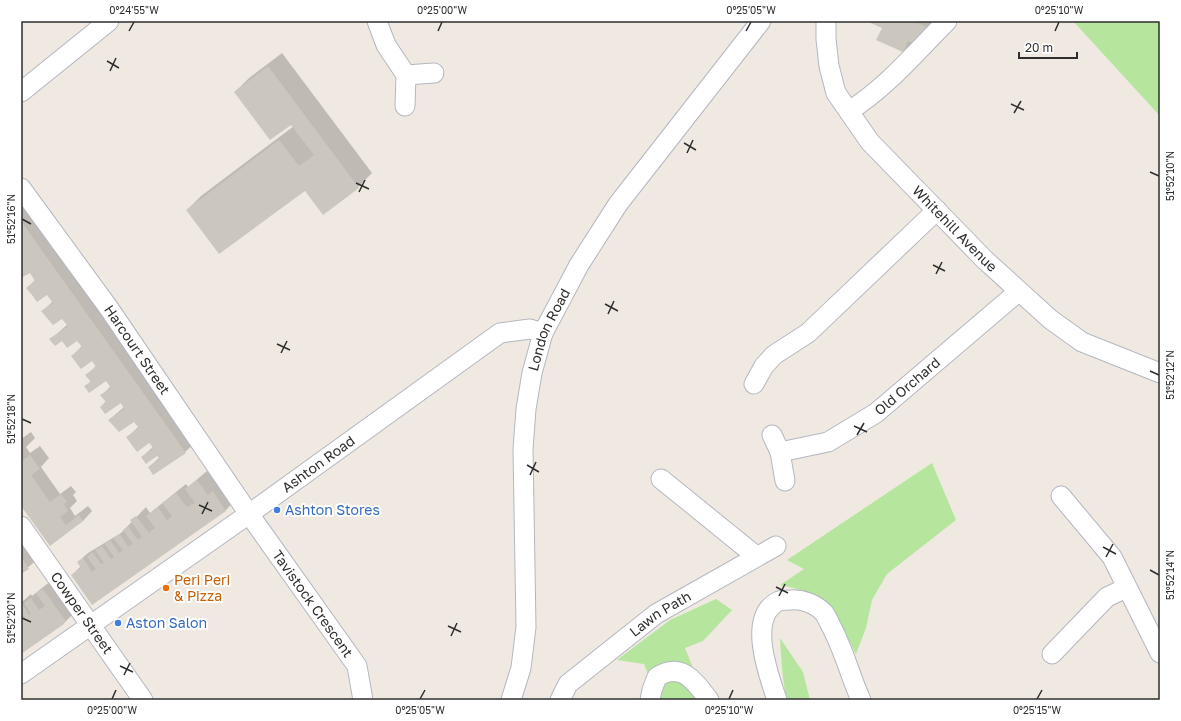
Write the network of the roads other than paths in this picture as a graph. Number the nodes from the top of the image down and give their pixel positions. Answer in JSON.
{"nodes":[{"id":1,"x":109,"y":21,"type":"edge"},
{"id":2,"x":377,"y":21,"type":"edge"},
{"id":3,"x":761,"y":21,"type":"edge"},
{"id":4,"x":826,"y":21,"type":"edge"},
{"id":5,"x":947,"y":21,"type":"edge"},
{"id":6,"x":434,"y":73,"type":"dead end"},
{"id":7,"x":406,"y":75,"type":"junction"},
{"id":8,"x":21,"y":92,"type":"edge"},
{"id":9,"x":405,"y":106,"type":"dead end"},
{"id":10,"x":849,"y":111,"type":"junction"},
{"id":11,"x":21,"y":188,"type":"edge"},
{"id":12,"x":937,"y":210,"type":"junction"},
{"id":13,"x":1018,"y":292,"type":"junction"},
{"id":14,"x":543,"y":332,"type":"junction"},
{"id":15,"x":1160,"y":373,"type":"edge"},
{"id":16,"x":754,"y":384,"type":"dead end"},
{"id":17,"x":772,"y":435,"type":"dead end"},
{"id":18,"x":780,"y":452,"type":"junction"},
{"id":19,"x":661,"y":479,"type":"dead end"},
{"id":20,"x":785,"y":481,"type":"dead end"},
{"id":21,"x":1061,"y":496,"type":"dead end"},
{"id":22,"x":249,"y":514,"type":"junction"},
{"id":23,"x":21,"y":526,"type":"edge"},
{"id":24,"x":776,"y":546,"type":"dead end"},
{"id":25,"x":756,"y":556,"type":"junction"},
{"id":26,"x":1126,"y":588,"type":"junction"},
{"id":27,"x":91,"y":625,"type":"junction"},
{"id":28,"x":1160,"y":653,"type":"edge"},
{"id":29,"x":1052,"y":654,"type":"dead end"},
{"id":30,"x":21,"y":674,"type":"edge"},
{"id":31,"x":143,"y":700,"type":"edge"},
{"id":32,"x":363,"y":700,"type":"edge"},
{"id":33,"x":511,"y":700,"type":"edge"},
{"id":34,"x":560,"y":700,"type":"edge"},
{"id":35,"x":650,"y":700,"type":"edge"},
{"id":36,"x":708,"y":700,"type":"edge"},
{"id":37,"x":777,"y":700,"type":"edge"},
{"id":38,"x":861,"y":700,"type":"edge"}],
"edges":[{"from":1,"to":8,"type":"street"},
{"from":2,"to":7,"type":"street"},
{"from":3,"to":14,"type":"street","name":"London Road"},
{"from":4,"to":10,"type":"street","name":"Whitehill Avenue"},
{"from":5,"to":10,"type":"street"},
{"from":6,"to":7,"type":"street"},
{"from":7,"to":9,"type":"street"},
{"from":10,"to":12,"type":"street","name":"Whitehill Avenue"},
{"from":11,"to":22,"type":"street","name":"Harcourt Street"},
{"from":12,"to":13,"type":"street","name":"Whitehill Avenue"},
{"from":12,"to":16,"type":"street"},
{"from":13,"to":15,"type":"street","name":"Whitehill Avenue"},
{"from":13,"to":18,"type":"street","name":"Old Orchard"},
{"from":14,"to":22,"type":"street","name":"Ashton Road"},
{"from":14,"to":33,"type":"street","name":"London Road"},
{"from":17,"to":18,"type":"street"},
{"from":18,"to":20,"type":"street"},
{"from":19,"to":25,"type":"street"},
{"from":21,"to":26,"type":"street"},
{"from":22,"to":27,"type":"street","name":"Ashton Road"},
{"from":22,"to":32,"type":"street","name":"Tavistock Crescent"},
{"from":23,"to":27,"type":"street","name":"Cowper Street"},
{"from":24,"to":25,"type":"street","name":"Lawn Path"},
{"from":25,"to":34,"type":"street","name":"Lawn Path"},
{"from":26,"to":28,"type":"street"},
{"from":26,"to":29,"type":"street"},
{"from":27,"to":30,"type":"street","name":"Ashton Road"},
{"from":27,"to":31,"type":"street","name":"Cowper Street"},
{"from":35,"to":36,"type":"street"},
{"from":37,"to":38,"type":"street"}]}
